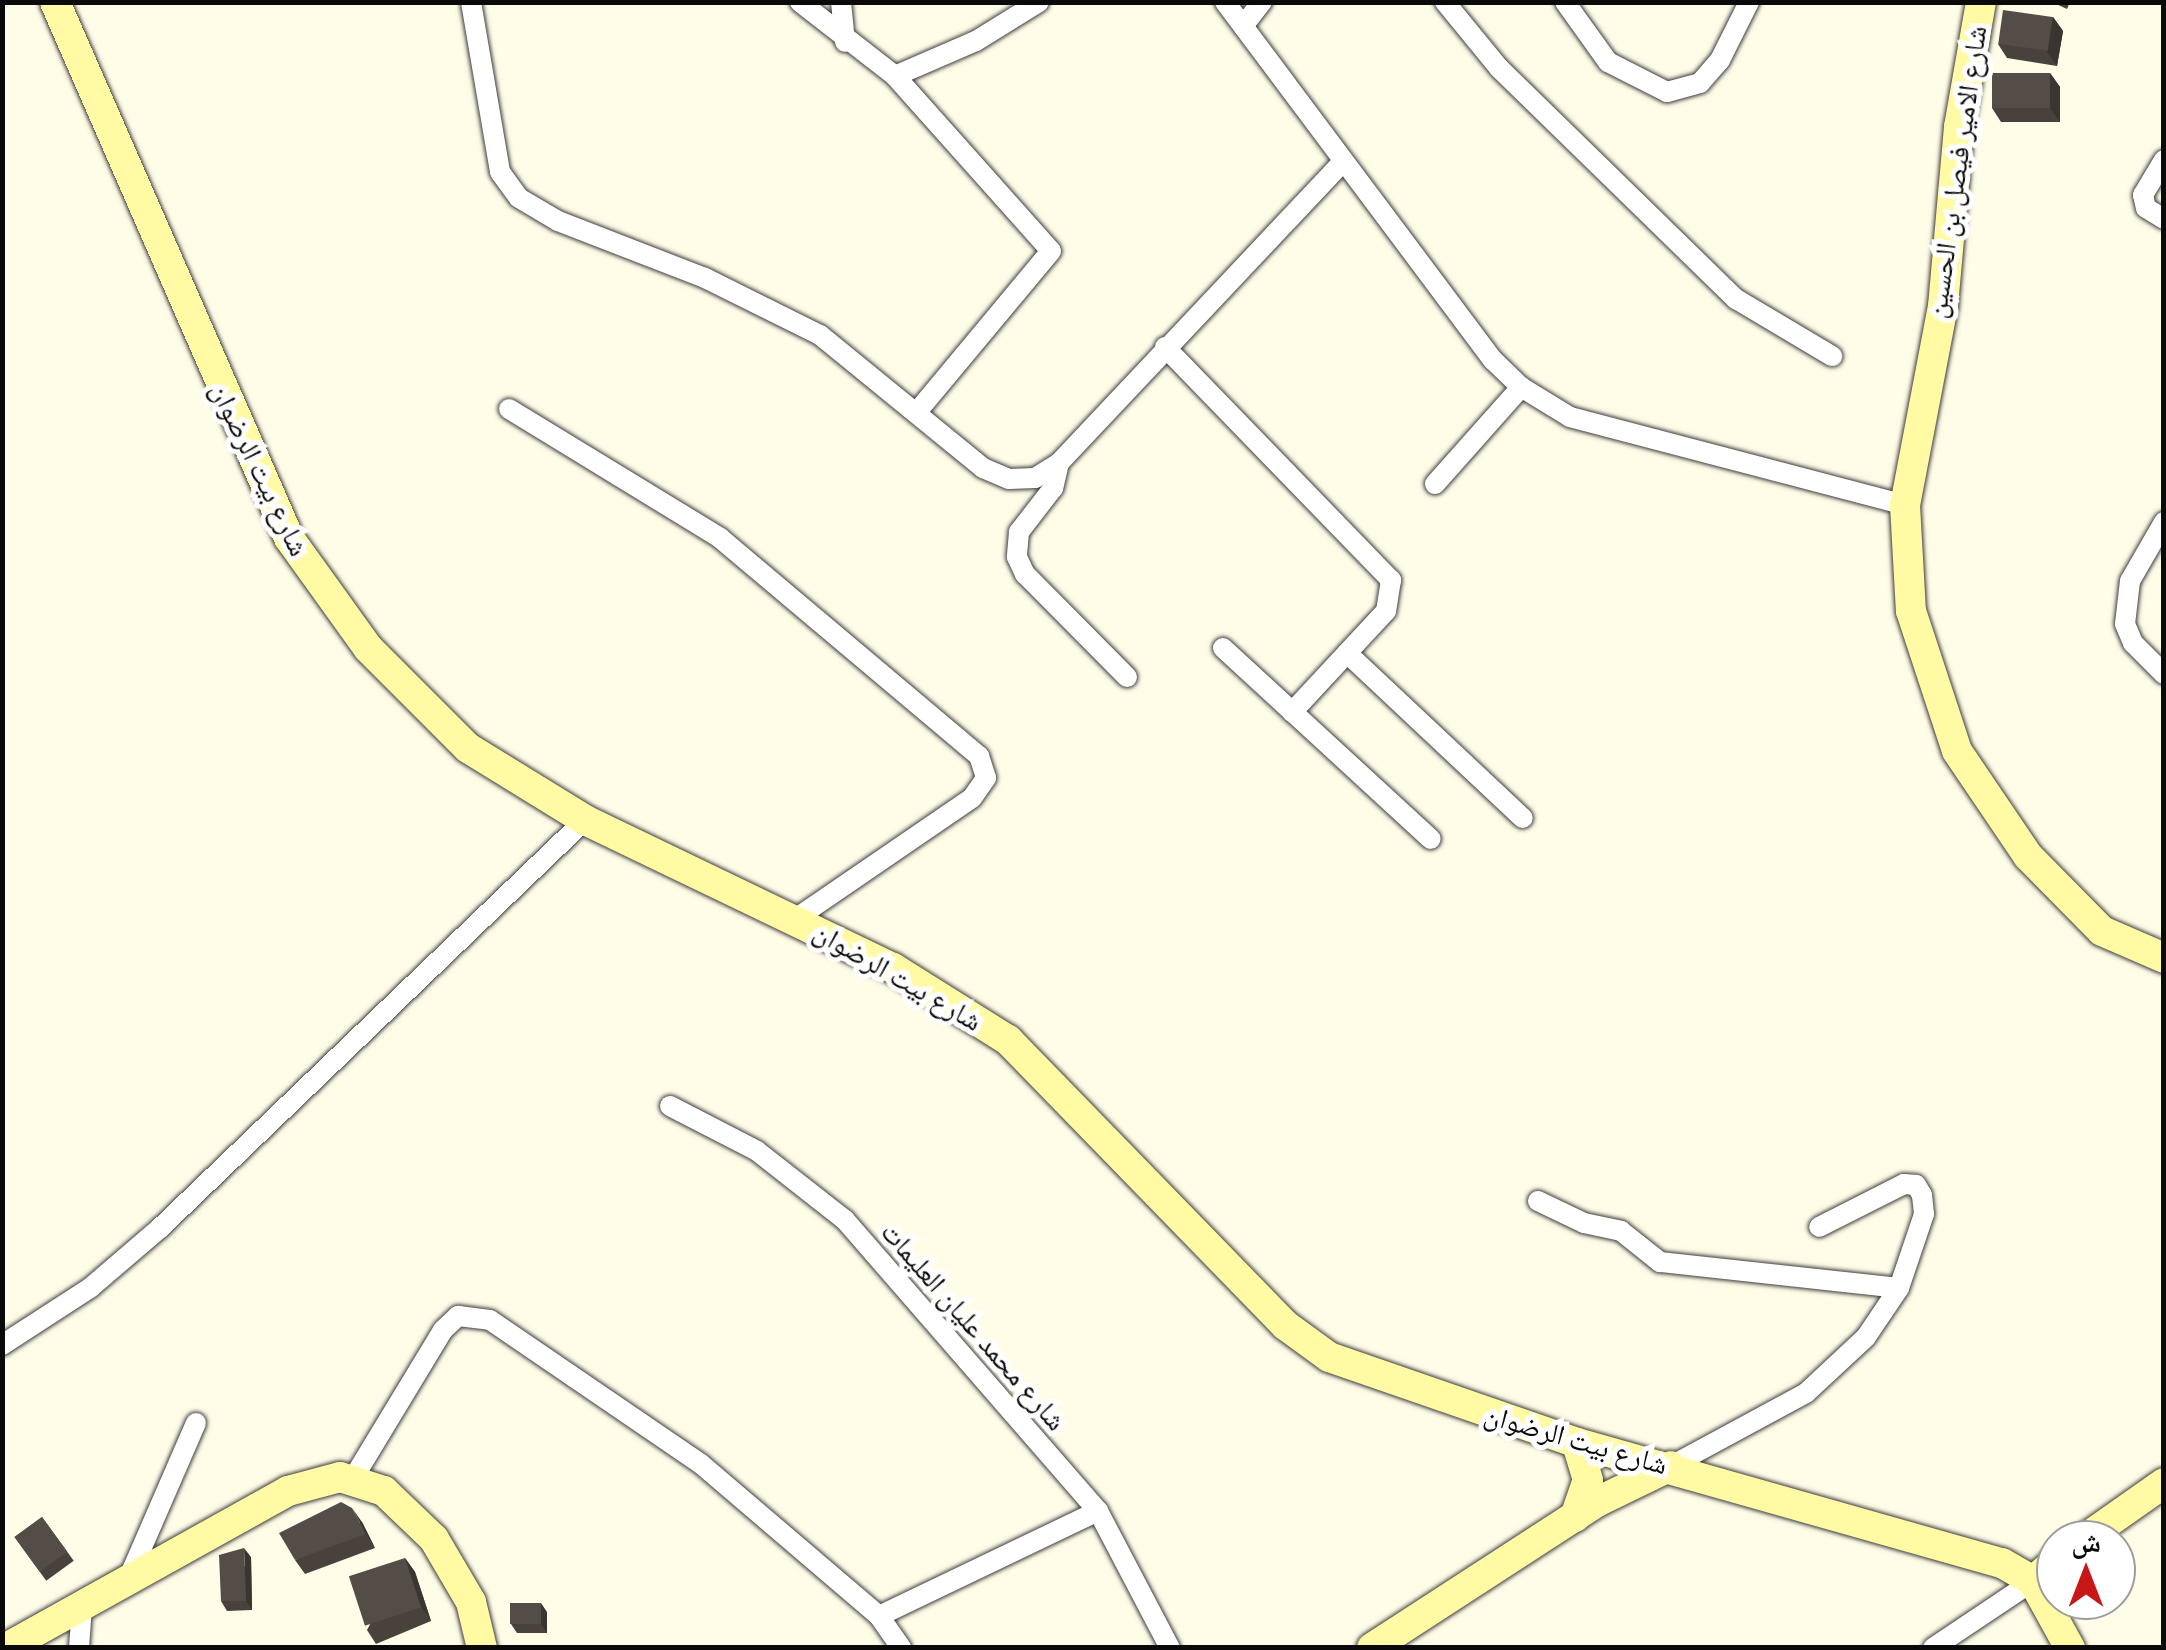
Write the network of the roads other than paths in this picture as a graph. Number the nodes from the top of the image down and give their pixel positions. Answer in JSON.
{"nodes":[{"id":1,"x":55,"y":2,"type":"edge"},
{"id":2,"x":472,"y":2,"type":"edge"},
{"id":3,"x":800,"y":2,"type":"edge"},
{"id":4,"x":841,"y":2,"type":"edge"},
{"id":5,"x":1039,"y":2,"type":"edge"},
{"id":6,"x":1225,"y":2,"type":"edge"},
{"id":7,"x":1262,"y":2,"type":"edge"},
{"id":8,"x":1445,"y":2,"type":"edge"},
{"id":9,"x":1565,"y":2,"type":"edge"},
{"id":10,"x":1748,"y":2,"type":"edge"},
{"id":11,"x":1960,"y":2,"type":"edge"},
{"id":12,"x":1981,"y":2,"type":"edge"},
{"id":13,"x":1243,"y":26,"type":"junction"},
{"id":14,"x":845,"y":42,"type":"junction"},
{"id":15,"x":896,"y":76,"type":"junction"},
{"id":16,"x":2164,"y":160,"type":"edge"},
{"id":17,"x":1342,"y":163,"type":"junction"},
{"id":18,"x":2164,"y":219,"type":"edge"},
{"id":19,"x":1932,"y":342,"type":"junction"},
{"id":20,"x":1165,"y":347,"type":"junction"},
{"id":21,"x":1832,"y":356,"type":"dead end"},
{"id":22,"x":1521,"y":387,"type":"junction"},
{"id":23,"x":510,"y":409,"type":"dead end"},
{"id":24,"x":917,"y":412,"type":"junction"},
{"id":25,"x":1059,"y":463,"type":"junction"},
{"id":26,"x":1435,"y":484,"type":"dead end"},
{"id":27,"x":1905,"y":505,"type":"junction"},
{"id":28,"x":2164,"y":522,"type":"edge"},
{"id":29,"x":1224,"y":648,"type":"dead end"},
{"id":30,"x":1347,"y":653,"type":"junction"},
{"id":31,"x":2162,"y":670,"type":"edge"},
{"id":32,"x":1127,"y":677,"type":"dead end"},
{"id":33,"x":1292,"y":712,"type":"junction"},
{"id":34,"x":1523,"y":818,"type":"dead end"},
{"id":35,"x":585,"y":820,"type":"junction"},
{"id":36,"x":1430,"y":839,"type":"dead end"},
{"id":37,"x":796,"y":918,"type":"junction"},
{"id":38,"x":2164,"y":958,"type":"edge"},
{"id":39,"x":670,"y":1106,"type":"dead end"},
{"id":40,"x":1538,"y":1200,"type":"dead end"},
{"id":41,"x":1818,"y":1227,"type":"dead end"},
{"id":42,"x":1899,"y":1288,"type":"junction"},
{"id":43,"x":2,"y":1346,"type":"edge"},
{"id":44,"x":196,"y":1423,"type":"dead end"},
{"id":45,"x":1577,"y":1443,"type":"junction"},
{"id":46,"x":1671,"y":1466,"type":"junction"},
{"id":47,"x":354,"y":1477,"type":"junction"},
{"id":48,"x":2164,"y":1483,"type":"edge"},
{"id":49,"x":1098,"y":1511,"type":"junction"},
{"id":50,"x":1574,"y":1516,"type":"junction"},
{"id":51,"x":2111,"y":1520,"type":"edge"},
{"id":52,"x":2036,"y":1569,"type":"edge"},
{"id":53,"x":2036,"y":1577,"type":"edge"},
{"id":54,"x":128,"y":1579,"type":"junction"},
{"id":55,"x":82,"y":1606,"type":"junction"},
{"id":56,"x":879,"y":1616,"type":"junction"},
{"id":57,"x":2061,"y":1620,"type":"edge"},
{"id":58,"x":6,"y":1648,"type":"edge"},
{"id":59,"x":80,"y":1648,"type":"edge"},
{"id":60,"x":482,"y":1648,"type":"edge"},
{"id":61,"x":901,"y":1648,"type":"edge"},
{"id":62,"x":1170,"y":1648,"type":"edge"},
{"id":63,"x":1372,"y":1648,"type":"edge"},
{"id":64,"x":1933,"y":1648,"type":"edge"},
{"id":65,"x":2070,"y":1648,"type":"edge"}],
"edges":[{"from":1,"to":35,"type":"street","name":"شارع بيت الرضوان"},
{"from":2,"to":24,"type":"street"},
{"from":3,"to":14,"type":"street"},
{"from":4,"to":14,"type":"street"},
{"from":5,"to":15,"type":"street"},
{"from":6,"to":13,"type":"street"},
{"from":7,"to":13,"type":"street"},
{"from":8,"to":21,"type":"street"},
{"from":9,"to":10,"type":"street"},
{"from":11,"to":19,"type":"street","name":"شارع الامير فيصل بن الحسين"},
{"from":12,"to":19,"type":"street","name":"شارع الامير فيصل بن الحسين"},
{"from":13,"to":17,"type":"street"},
{"from":14,"to":15,"type":"street"},
{"from":15,"to":24,"type":"street"},
{"from":16,"to":18,"type":"street"},
{"from":17,"to":20,"type":"street"},
{"from":17,"to":22,"type":"street"},
{"from":19,"to":27,"type":"street","name":"شارع الامير فيصل بن الحسين"},
{"from":20,"to":25,"type":"street"},
{"from":20,"to":30,"type":"street"},
{"from":22,"to":26,"type":"street"},
{"from":22,"to":27,"type":"street"},
{"from":23,"to":37,"type":"street"},
{"from":24,"to":25,"type":"street"},
{"from":25,"to":32,"type":"street"},
{"from":27,"to":38,"type":"street","name":"شارع الامير فيصل بن الحسين"},
{"from":28,"to":31,"type":"street"},
{"from":29,"to":33,"type":"street"},
{"from":30,"to":33,"type":"street"},
{"from":30,"to":34,"type":"street"},
{"from":33,"to":36,"type":"street"},
{"from":35,"to":37,"type":"street","name":"شارع بيت الرضوان"},
{"from":35,"to":43,"type":"street"},
{"from":37,"to":45,"type":"street","name":"شارع بيت الرضوان"},
{"from":39,"to":49,"type":"street","name":"شارع محمد عليان العليمات"},
{"from":40,"to":42,"type":"street"},
{"from":41,"to":42,"type":"street"},
{"from":42,"to":46,"type":"street"},
{"from":44,"to":54,"type":"street"},
{"from":45,"to":46,"type":"street","name":"شارع بيت الرضوان"},
{"from":45,"to":50,"type":"street"},
{"from":46,"to":50,"type":"street"},
{"from":46,"to":52,"type":"street","name":"شارع بيت الرضوان"},
{"from":47,"to":54,"type":"street"},
{"from":47,"to":56,"type":"street"},
{"from":47,"to":60,"type":"street"},
{"from":48,"to":51,"type":"street"},
{"from":49,"to":56,"type":"street"},
{"from":49,"to":62,"type":"street","name":"شارع محمد عليان العليمات"},
{"from":50,"to":63,"type":"street"},
{"from":53,"to":64,"type":"street"},
{"from":54,"to":55,"type":"street"},
{"from":55,"to":58,"type":"street"},
{"from":55,"to":59,"type":"street"},
{"from":56,"to":61,"type":"street"},
{"from":57,"to":65,"type":"street"}]}
